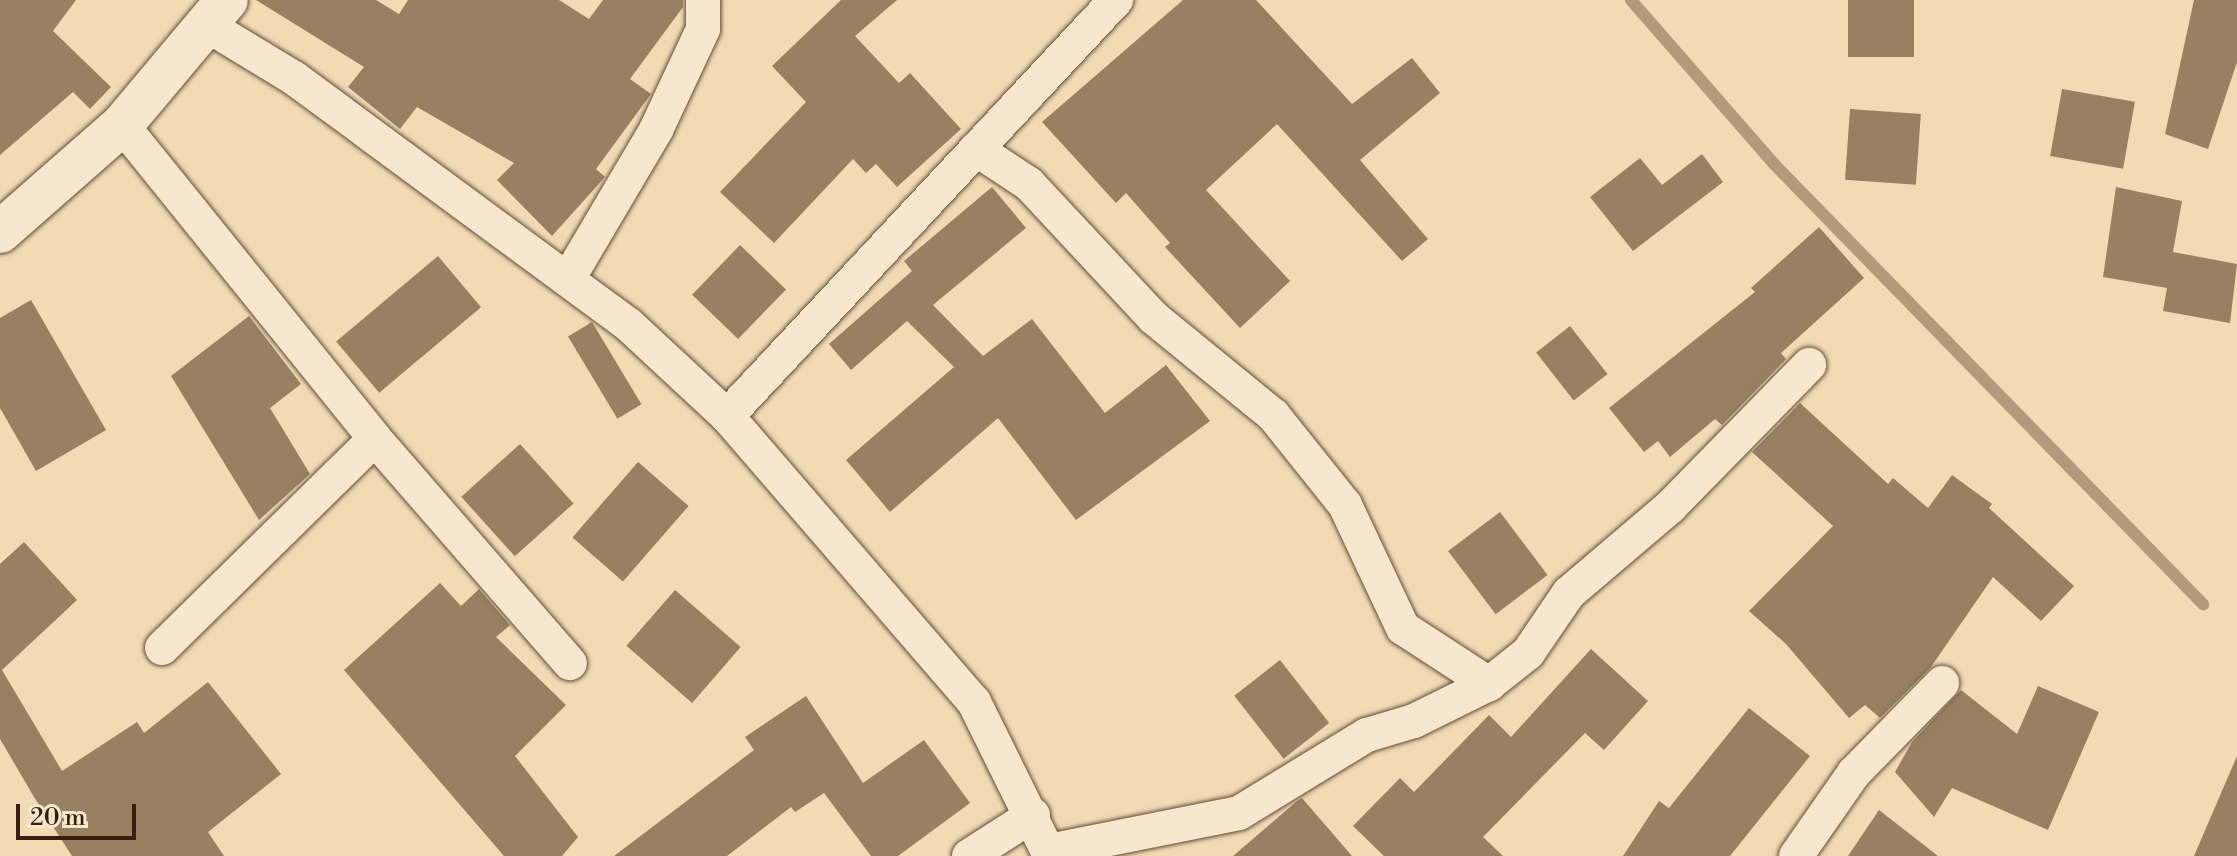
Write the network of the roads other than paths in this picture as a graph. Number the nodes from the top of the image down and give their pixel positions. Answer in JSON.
{"nodes":[{"id":1,"x":703,"y":0,"type":"edge"},
{"id":2,"x":1116,"y":0,"type":"edge"},
{"id":3,"x":219,"y":13,"type":"edge"},
{"id":4,"x":122,"y":125,"type":"junction"},
{"id":5,"x":976,"y":149,"type":"junction"},
{"id":6,"x":0,"y":232,"type":"edge"},
{"id":7,"x":568,"y":279,"type":"junction"},
{"id":8,"x":1809,"y":365,"type":"dead end"},
{"id":9,"x":727,"y":416,"type":"junction"},
{"id":10,"x":375,"y":439,"type":"junction"},
{"id":11,"x":162,"y":648,"type":"dead end"},
{"id":12,"x":570,"y":663,"type":"dead end"},
{"id":13,"x":1942,"y":683,"type":"dead end"},
{"id":14,"x":1489,"y":684,"type":"junction"},
{"id":15,"x":1033,"y":815,"type":"junction"},
{"id":16,"x":1050,"y":854,"type":"edge"},
{"id":17,"x":969,"y":856,"type":"edge"},
{"id":18,"x":1796,"y":856,"type":"edge"}],
"edges":[{"from":1,"to":7,"type":"street"},
{"from":2,"to":5,"type":"street"},
{"from":3,"to":4,"type":"street"},
{"from":3,"to":7,"type":"street"},
{"from":4,"to":6,"type":"street"},
{"from":4,"to":10,"type":"street"},
{"from":5,"to":9,"type":"street"},
{"from":5,"to":14,"type":"street"},
{"from":7,"to":9,"type":"street"},
{"from":8,"to":14,"type":"street"},
{"from":9,"to":15,"type":"street"},
{"from":10,"to":11,"type":"street"},
{"from":10,"to":12,"type":"street"},
{"from":13,"to":18,"type":"street"},
{"from":14,"to":16,"type":"street"},
{"from":15,"to":16,"type":"street"},
{"from":15,"to":17,"type":"street"}]}
